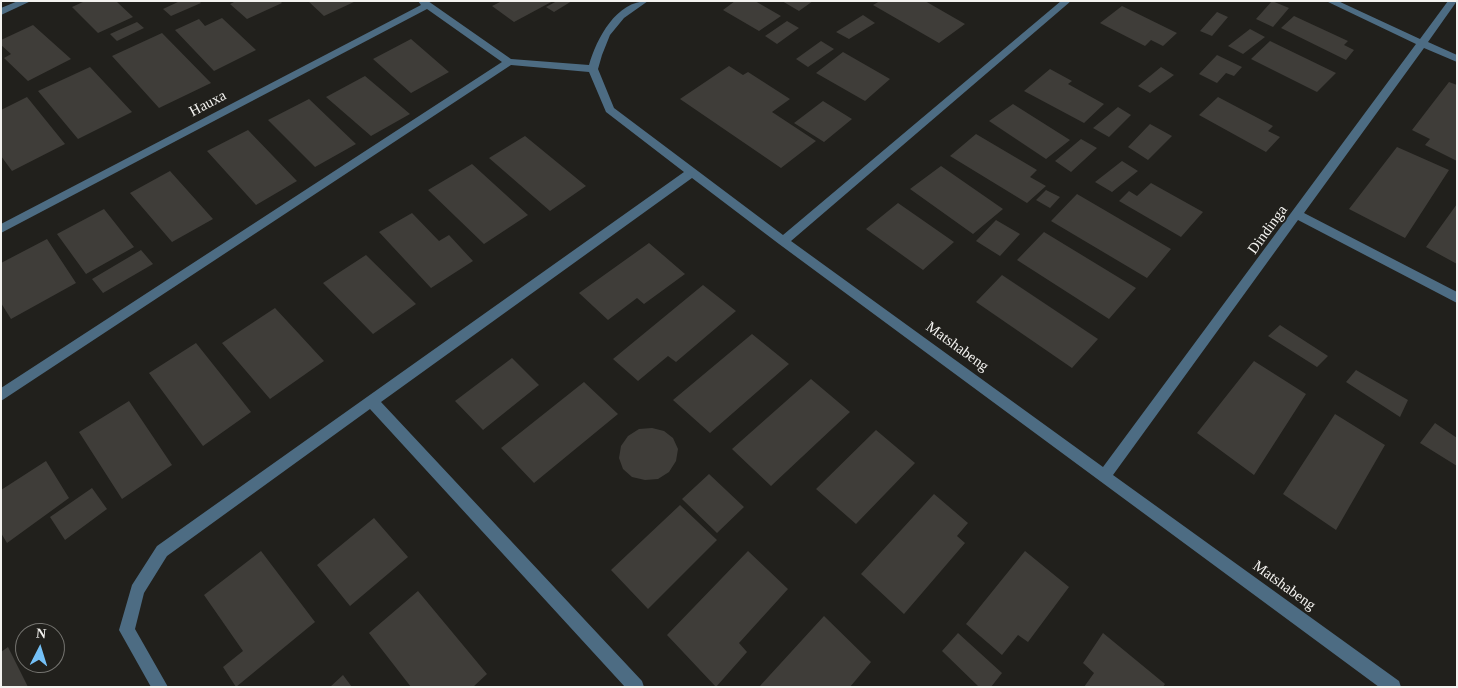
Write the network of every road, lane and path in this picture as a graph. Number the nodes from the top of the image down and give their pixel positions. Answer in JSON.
{"nodes":[{"id":1,"x":26,"y":1,"type":"edge"},
{"id":2,"x":644,"y":1,"type":"edge"},
{"id":3,"x":1067,"y":1,"type":"edge"},
{"id":4,"x":1330,"y":1,"type":"edge"},
{"id":5,"x":1453,"y":1,"type":"edge"},
{"id":6,"x":425,"y":3,"type":"edge"},
{"id":7,"x":1,"y":12,"type":"edge"},
{"id":8,"x":1422,"y":44,"type":"junction"},
{"id":9,"x":1457,"y":59,"type":"edge"},
{"id":10,"x":509,"y":62,"type":"junction"},
{"id":11,"x":593,"y":69,"type":"junction"},
{"id":12,"x":692,"y":172,"type":"junction"},
{"id":13,"x":1298,"y":215,"type":"junction"},
{"id":14,"x":1,"y":229,"type":"edge"},
{"id":15,"x":783,"y":240,"type":"junction"},
{"id":16,"x":1457,"y":298,"type":"edge"},
{"id":17,"x":1,"y":396,"type":"edge"},
{"id":18,"x":372,"y":402,"type":"junction"},
{"id":19,"x":1105,"y":475,"type":"junction"},
{"id":20,"x":160,"y":687,"type":"edge"},
{"id":21,"x":636,"y":687,"type":"edge"},
{"id":22,"x":1393,"y":687,"type":"edge"}],
"edges":[{"from":1,"to":7,"type":"street"},
{"from":2,"to":11,"type":"street"},
{"from":3,"to":15,"type":"street"},
{"from":4,"to":8,"type":"street"},
{"from":5,"to":8,"type":"street","name":"Dindinga"},
{"from":6,"to":10,"type":"street"},
{"from":6,"to":14,"type":"street","name":"Hauxa"},
{"from":8,"to":9,"type":"street"},
{"from":8,"to":13,"type":"street","name":"Dindinga"},
{"from":10,"to":11,"type":"street"},
{"from":10,"to":17,"type":"street"},
{"from":11,"to":12,"type":"street","name":"Matshabeng"},
{"from":12,"to":15,"type":"street","name":"Matshabeng"},
{"from":12,"to":18,"type":"street"},
{"from":13,"to":16,"type":"street"},
{"from":13,"to":19,"type":"street","name":"Dindinga"},
{"from":15,"to":19,"type":"street","name":"Matshabeng"},
{"from":18,"to":20,"type":"street"},
{"from":18,"to":21,"type":"street"},
{"from":19,"to":22,"type":"street","name":"Matshabeng"}]}
